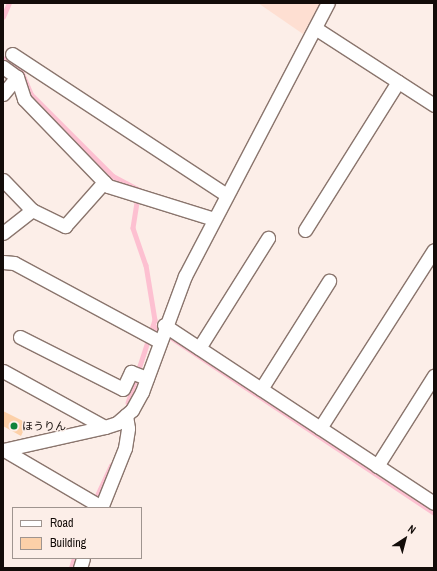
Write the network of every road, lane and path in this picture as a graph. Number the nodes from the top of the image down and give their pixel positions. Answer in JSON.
{"nodes":[{"id":1,"x":328,"y":3,"type":"edge"},
{"id":2,"x":315,"y":28,"type":"junction"},
{"id":3,"x":12,"y":54,"type":"dead end"},
{"id":4,"x":3,"y":67,"type":"edge"},
{"id":5,"x":17,"y":77,"type":"junction"},
{"id":6,"x":398,"y":82,"type":"junction"},
{"id":7,"x":3,"y":94,"type":"edge"},
{"id":8,"x":434,"y":105,"type":"edge"},
{"id":9,"x":3,"y":180,"type":"edge"},
{"id":10,"x":104,"y":182,"type":"junction"},
{"id":11,"x":227,"y":196,"type":"junction"},
{"id":12,"x":32,"y":210,"type":"junction"},
{"id":13,"x":214,"y":219,"type":"junction"},
{"id":14,"x":305,"y":230,"type":"dead end"},
{"id":15,"x":3,"y":233,"type":"edge"},
{"id":16,"x":268,"y":238,"type":"dead end"},
{"id":17,"x":434,"y":250,"type":"edge"},
{"id":18,"x":3,"y":262,"type":"edge"},
{"id":19,"x":329,"y":281,"type":"dead end"},
{"id":20,"x":158,"y":333,"type":"junction"},
{"id":21,"x":20,"y":337,"type":"dead end"},
{"id":22,"x":199,"y":348,"type":"junction"},
{"id":23,"x":3,"y":370,"type":"edge"},
{"id":24,"x":141,"y":375,"type":"junction"},
{"id":25,"x":434,"y":376,"type":"edge"},
{"id":26,"x":261,"y":389,"type":"junction"},
{"id":27,"x":126,"y":415,"type":"junction"},
{"id":28,"x":105,"y":427,"type":"junction"},
{"id":29,"x":320,"y":428,"type":"junction"},
{"id":30,"x":4,"y":450,"type":"edge"},
{"id":31,"x":377,"y":466,"type":"junction"},
{"id":32,"x":434,"y":504,"type":"edge"},
{"id":33,"x":97,"y":505,"type":"edge"}],
"edges":[{"from":1,"to":2,"type":"street"},
{"from":2,"to":6,"type":"street"},
{"from":2,"to":11,"type":"street"},
{"from":3,"to":11,"type":"street"},
{"from":4,"to":5,"type":"street"},
{"from":5,"to":7,"type":"street"},
{"from":5,"to":10,"type":"street"},
{"from":6,"to":8,"type":"street"},
{"from":6,"to":14,"type":"street"},
{"from":9,"to":12,"type":"street"},
{"from":10,"to":12,"type":"street"},
{"from":10,"to":13,"type":"street"},
{"from":11,"to":13,"type":"street"},
{"from":12,"to":15,"type":"street"},
{"from":13,"to":20,"type":"street"},
{"from":16,"to":22,"type":"street"},
{"from":17,"to":29,"type":"street"},
{"from":18,"to":20,"type":"street"},
{"from":19,"to":26,"type":"street"},
{"from":20,"to":22,"type":"street"},
{"from":20,"to":24,"type":"street"},
{"from":21,"to":24,"type":"street"},
{"from":22,"to":26,"type":"street"},
{"from":23,"to":28,"type":"street"},
{"from":24,"to":27,"type":"street"},
{"from":25,"to":31,"type":"street"},
{"from":26,"to":29,"type":"street"},
{"from":27,"to":28,"type":"street"},
{"from":27,"to":33,"type":"street"},
{"from":28,"to":30,"type":"street"},
{"from":29,"to":31,"type":"street"},
{"from":30,"to":33,"type":"street"},
{"from":31,"to":32,"type":"street"}]}
